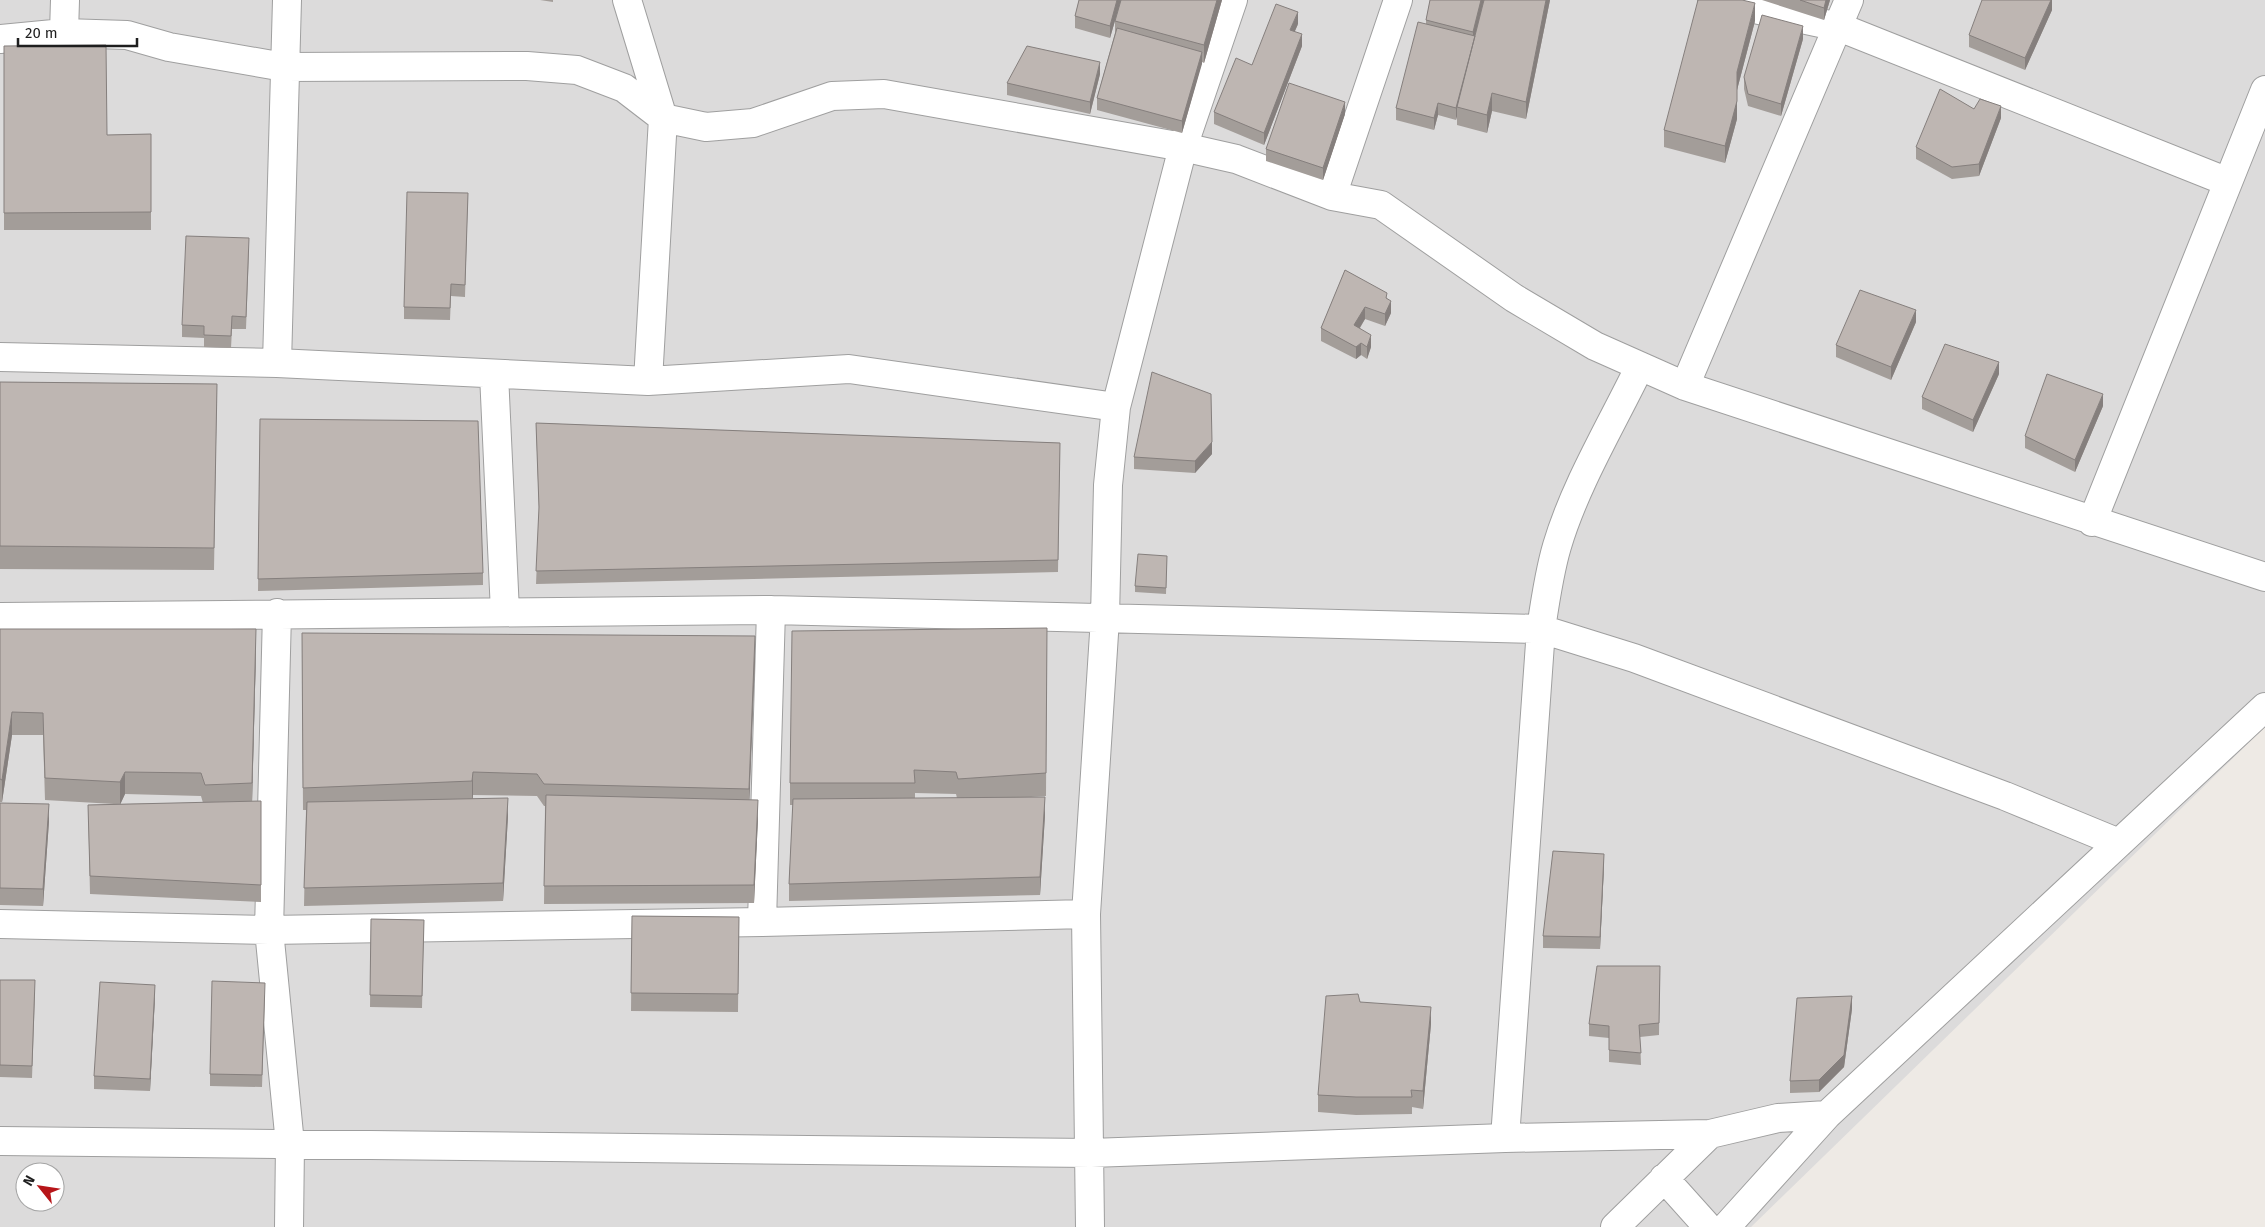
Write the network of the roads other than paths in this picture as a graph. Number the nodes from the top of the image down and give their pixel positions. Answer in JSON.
{"nodes":[{"id":1,"x":65,"y":0,"type":"edge"},
{"id":2,"x":287,"y":0,"type":"edge"},
{"id":3,"x":627,"y":0,"type":"edge"},
{"id":4,"x":1233,"y":0,"type":"edge"},
{"id":5,"x":1398,"y":0,"type":"edge"},
{"id":6,"x":1712,"y":0,"type":"edge"},
{"id":7,"x":1849,"y":0,"type":"edge"},
{"id":8,"x":1839,"y":28,"type":"junction"},
{"id":9,"x":64,"y":33,"type":"junction"},
{"id":10,"x":0,"y":39,"type":"edge"},
{"id":11,"x":284,"y":68,"type":"junction"},
{"id":12,"x":2265,"y":90,"type":"edge"},
{"id":13,"x":663,"y":118,"type":"junction"},
{"id":14,"x":1183,"y":147,"type":"junction"},
{"id":15,"x":2228,"y":182,"type":"junction"},
{"id":16,"x":1332,"y":196,"type":"junction"},
{"id":17,"x":0,"y":357,"type":"edge"},
{"id":18,"x":277,"y":363,"type":"junction"},
{"id":19,"x":1640,"y":366,"type":"junction"},
{"id":20,"x":494,"y":374,"type":"junction"},
{"id":21,"x":648,"y":380,"type":"junction"},
{"id":22,"x":1685,"y":386,"type":"junction"},
{"id":23,"x":1116,"y":407,"type":"junction"},
{"id":24,"x":2092,"y":522,"type":"junction"},
{"id":25,"x":2265,"y":577,"type":"edge"},
{"id":26,"x":771,"y":610,"type":"junction"},
{"id":27,"x":505,"y":612,"type":"junction"},
{"id":28,"x":277,"y":613,"type":"junction"},
{"id":29,"x":0,"y":617,"type":"edge"},
{"id":30,"x":1105,"y":618,"type":"junction"},
{"id":31,"x":1541,"y":629,"type":"junction"},
{"id":32,"x":2265,"y":707,"type":"edge"},
{"id":33,"x":2119,"y":843,"type":"junction"},
{"id":34,"x":1086,"y":914,"type":"junction"},
{"id":35,"x":762,"y":922,"type":"junction"},
{"id":36,"x":0,"y":924,"type":"edge"},
{"id":37,"x":268,"y":930,"type":"junction"},
{"id":38,"x":1827,"y":1115,"type":"junction"},
{"id":39,"x":1710,"y":1134,"type":"junction"},
{"id":40,"x":1506,"y":1138,"type":"junction"},
{"id":41,"x":0,"y":1141,"type":"edge"},
{"id":42,"x":290,"y":1144,"type":"junction"},
{"id":43,"x":1091,"y":1153,"type":"junction"},
{"id":44,"x":1664,"y":1178,"type":"junction"},
{"id":45,"x":290,"y":1227,"type":"edge"},
{"id":46,"x":1090,"y":1227,"type":"edge"},
{"id":47,"x":1615,"y":1227,"type":"edge"},
{"id":48,"x":1708,"y":1227,"type":"edge"},
{"id":49,"x":1726,"y":1227,"type":"edge"}],
"edges":[{"from":1,"to":9,"type":"street"},
{"from":2,"to":11,"type":"street"},
{"from":3,"to":13,"type":"street"},
{"from":4,"to":14,"type":"street"},
{"from":5,"to":16,"type":"street"},
{"from":6,"to":8,"type":"street"},
{"from":7,"to":8,"type":"street"},
{"from":8,"to":15,"type":"street"},
{"from":8,"to":22,"type":"street"},
{"from":9,"to":10,"type":"street"},
{"from":9,"to":11,"type":"street"},
{"from":11,"to":13,"type":"street"},
{"from":11,"to":18,"type":"street"},
{"from":12,"to":15,"type":"street"},
{"from":13,"to":14,"type":"street"},
{"from":13,"to":21,"type":"street"},
{"from":14,"to":16,"type":"street"},
{"from":14,"to":23,"type":"street"},
{"from":15,"to":24,"type":"street"},
{"from":16,"to":19,"type":"street"},
{"from":17,"to":18,"type":"street"},
{"from":18,"to":20,"type":"street"},
{"from":19,"to":22,"type":"street"},
{"from":19,"to":31,"type":"street"},
{"from":20,"to":21,"type":"street"},
{"from":20,"to":27,"type":"street"},
{"from":21,"to":23,"type":"street"},
{"from":22,"to":24,"type":"street"},
{"from":23,"to":30,"type":"street"},
{"from":24,"to":25,"type":"street"},
{"from":26,"to":27,"type":"street"},
{"from":26,"to":30,"type":"street"},
{"from":26,"to":35,"type":"street"},
{"from":27,"to":28,"type":"street"},
{"from":28,"to":29,"type":"street"},
{"from":28,"to":37,"type":"street"},
{"from":30,"to":31,"type":"street"},
{"from":30,"to":34,"type":"street"},
{"from":31,"to":33,"type":"street"},
{"from":31,"to":40,"type":"street"},
{"from":32,"to":33,"type":"street"},
{"from":33,"to":38,"type":"street"},
{"from":34,"to":35,"type":"street"},
{"from":34,"to":43,"type":"street"},
{"from":35,"to":37,"type":"street"},
{"from":36,"to":37,"type":"street"},
{"from":37,"to":42,"type":"street"},
{"from":38,"to":39,"type":"street"},
{"from":38,"to":49,"type":"street"},
{"from":39,"to":40,"type":"street"},
{"from":39,"to":44,"type":"street"},
{"from":40,"to":43,"type":"street"},
{"from":41,"to":42,"type":"street"},
{"from":42,"to":43,"type":"street"},
{"from":42,"to":45,"type":"street"},
{"from":43,"to":46,"type":"street"},
{"from":44,"to":47,"type":"street"},
{"from":44,"to":48,"type":"street"}]}
